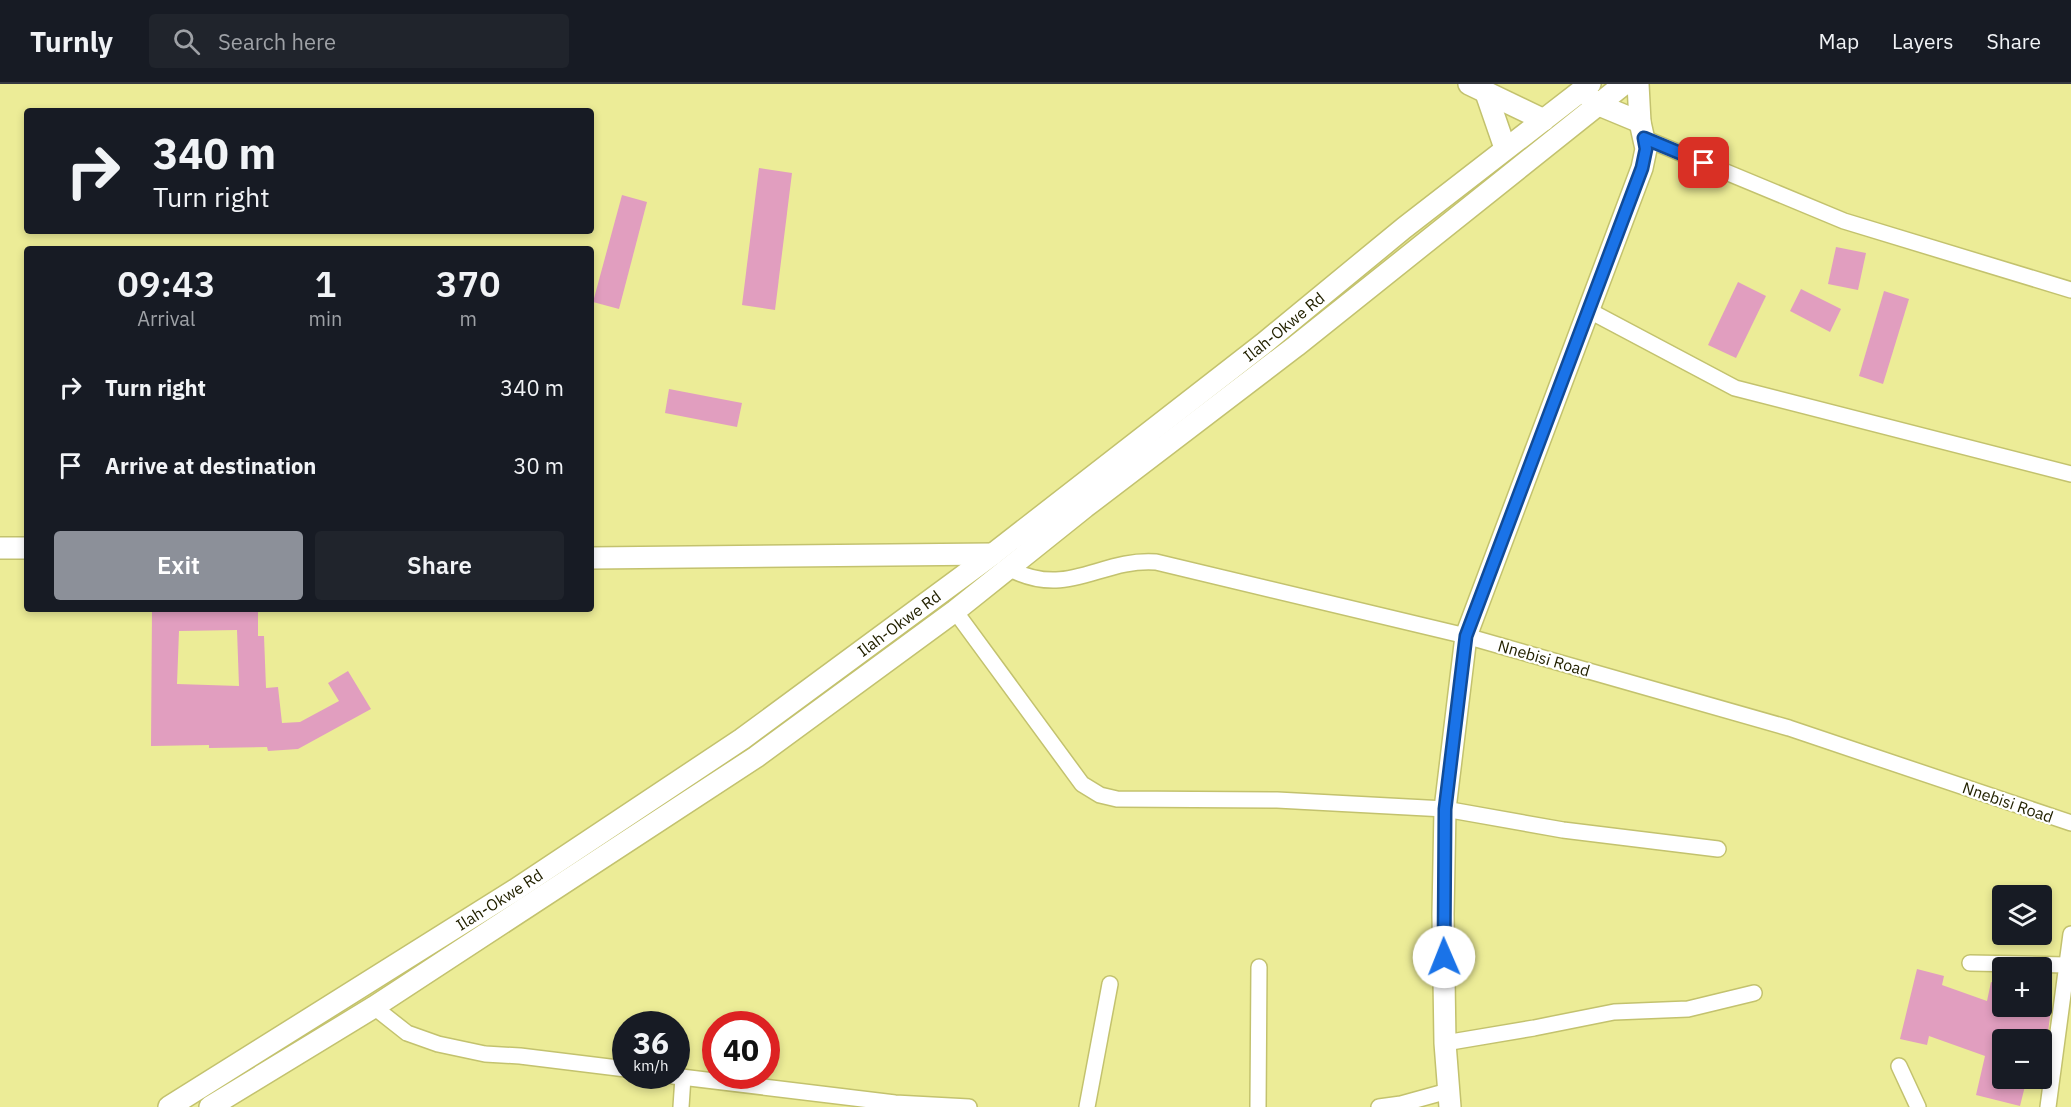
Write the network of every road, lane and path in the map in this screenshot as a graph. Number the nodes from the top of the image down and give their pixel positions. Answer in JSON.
{"nodes":[{"id":1,"x":1624,"y":84,"type":"edge"},
{"id":2,"x":1638,"y":84,"type":"edge"},
{"id":3,"x":1478,"y":88,"type":"edge"},
{"id":4,"x":1586,"y":88,"type":"edge"},
{"id":5,"x":1599,"y":105,"type":"junction"},
{"id":6,"x":1544,"y":120,"type":"junction"},
{"id":7,"x":1642,"y":130,"type":"junction"},
{"id":8,"x":1505,"y":148,"type":"junction"},
{"id":9,"x":2071,"y":290,"type":"edge"},
{"id":10,"x":1588,"y":310,"type":"junction"},
{"id":11,"x":2071,"y":474,"type":"edge"},
{"id":12,"x":0,"y":548,"type":"edge"},
{"id":13,"x":24,"y":548,"type":"edge"},
{"id":14,"x":594,"y":558,"type":"edge"},
{"id":15,"x":1000,"y":561,"type":"junction"},
{"id":16,"x":955,"y":611,"type":"junction"},
{"id":17,"x":1466,"y":636,"type":"junction"},
{"id":18,"x":1445,"y":809,"type":"junction"},
{"id":19,"x":2071,"y":823,"type":"edge"},
{"id":20,"x":1718,"y":849,"type":"dead end"},
{"id":21,"x":2071,"y":934,"type":"edge"},
{"id":22,"x":1970,"y":963,"type":"dead end"},
{"id":23,"x":2066,"y":965,"type":"junction"},
{"id":24,"x":1259,"y":968,"type":"dead end"},
{"id":25,"x":1110,"y":984,"type":"dead end"},
{"id":26,"x":1754,"y":993,"type":"dead end"},
{"id":27,"x":374,"y":1007,"type":"junction"},
{"id":28,"x":1445,"y":1043,"type":"junction"},
{"id":29,"x":1899,"y":1066,"type":"dead end"},
{"id":30,"x":612,"y":1068,"type":"edge"},
{"id":31,"x":690,"y":1078,"type":"edge"},
{"id":32,"x":679,"y":1089,"type":"edge"},
{"id":33,"x":1449,"y":1099,"type":"edge"},
{"id":34,"x":895,"y":1105,"type":"edge"},
{"id":35,"x":169,"y":1107,"type":"edge"},
{"id":36,"x":210,"y":1107,"type":"edge"},
{"id":37,"x":681,"y":1107,"type":"edge"},
{"id":38,"x":969,"y":1107,"type":"edge"},
{"id":39,"x":1087,"y":1107,"type":"edge"},
{"id":40,"x":1258,"y":1107,"type":"edge"},
{"id":41,"x":1379,"y":1107,"type":"edge"},
{"id":42,"x":1918,"y":1107,"type":"edge"},
{"id":43,"x":2048,"y":1107,"type":"edge"}],
"edges":[{"from":1,"to":5,"type":"main road"},
{"from":2,"to":7,"type":"main road"},
{"from":3,"to":6,"type":"main road"},
{"from":3,"to":8,"type":"main road"},
{"from":4,"to":5,"type":"main road"},
{"from":4,"to":6,"type":"main road","name":"Ilah-Okwe Rd"},
{"from":5,"to":7,"type":"main road"},
{"from":5,"to":15,"type":"main road"},
{"from":6,"to":8,"type":"main road","name":"Ilah-Okwe Rd"},
{"from":7,"to":9,"type":"street"},
{"from":7,"to":10,"type":"main road"},
{"from":8,"to":15,"type":"main road","name":"Ilah-Okwe Rd"},
{"from":10,"to":11,"type":"street"},
{"from":10,"to":17,"type":"main road"},
{"from":12,"to":13,"type":"main road"},
{"from":14,"to":15,"type":"main road"},
{"from":15,"to":16,"type":"main road"},
{"from":15,"to":17,"type":"street","name":"Nnebisi Road"},
{"from":15,"to":35,"type":"main road","name":"Ilah-Okwe Rd"},
{"from":16,"to":18,"type":"street"},
{"from":16,"to":27,"type":"main road"},
{"from":17,"to":18,"type":"main road"},
{"from":17,"to":19,"type":"street","name":"Nnebisi Road"},
{"from":18,"to":20,"type":"street"},
{"from":18,"to":28,"type":"main road"},
{"from":21,"to":23,"type":"street"},
{"from":22,"to":23,"type":"street"},
{"from":23,"to":43,"type":"street"},
{"from":24,"to":40,"type":"street"},
{"from":25,"to":39,"type":"street"},
{"from":26,"to":28,"type":"street"},
{"from":27,"to":30,"type":"street"},
{"from":27,"to":36,"type":"main road"},
{"from":28,"to":33,"type":"main road"},
{"from":29,"to":42,"type":"street"},
{"from":31,"to":34,"type":"street"},
{"from":32,"to":37,"type":"street"},
{"from":33,"to":41,"type":"street"},
{"from":34,"to":38,"type":"street"}]}
